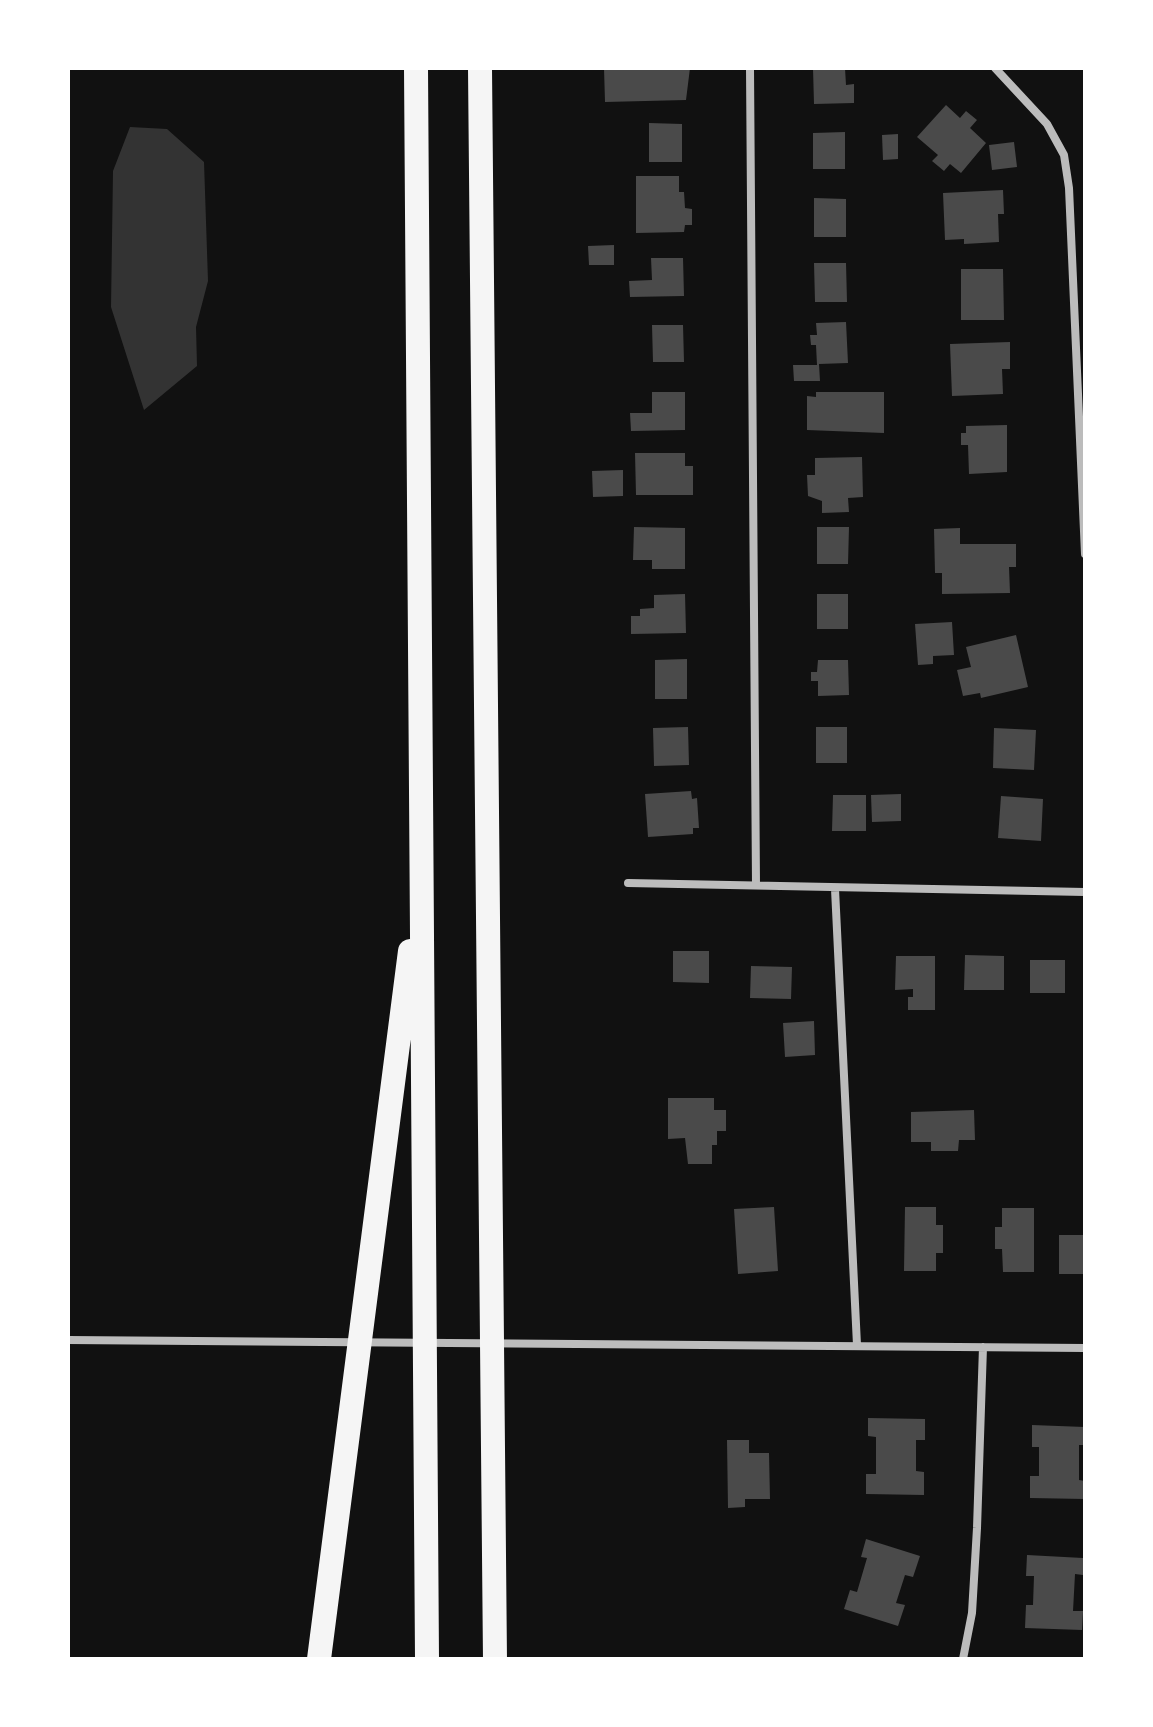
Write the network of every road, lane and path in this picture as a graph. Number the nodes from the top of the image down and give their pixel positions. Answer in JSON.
{"nodes":[{"id":1,"x":416,"y":68,"type":"edge"},
{"id":2,"x":480,"y":68,"type":"edge"},
{"id":3,"x":750,"y":68,"type":"edge"},
{"id":4,"x":995,"y":68,"type":"edge"},
{"id":5,"x":1085,"y":554,"type":"edge"},
{"id":6,"x":421,"y":862,"type":"junction"},
{"id":7,"x":628,"y":883,"type":"dead end"},
{"id":8,"x":756,"y":884,"type":"junction"},
{"id":9,"x":835,"y":889,"type":"junction"},
{"id":10,"x":1085,"y":892,"type":"edge"},
{"id":11,"x":68,"y":1340,"type":"edge"},
{"id":12,"x":857,"y":1345,"type":"junction"},
{"id":13,"x":983,"y":1347,"type":"junction"},
{"id":14,"x":1085,"y":1348,"type":"edge"},
{"id":15,"x":319,"y":1659,"type":"edge"},
{"id":16,"x":427,"y":1659,"type":"edge"},
{"id":17,"x":495,"y":1659,"type":"edge"},
{"id":18,"x":963,"y":1659,"type":"edge"}],
"edges":[{"from":1,"to":6,"type":"highway"},
{"from":2,"to":17,"type":"highway"},
{"from":3,"to":8,"type":"street"},
{"from":4,"to":5,"type":"street"},
{"from":6,"to":15,"type":"highway"},
{"from":6,"to":16,"type":"highway"},
{"from":7,"to":8,"type":"street"},
{"from":8,"to":9,"type":"street"},
{"from":9,"to":10,"type":"street"},
{"from":9,"to":12,"type":"street"},
{"from":11,"to":12,"type":"street"},
{"from":12,"to":13,"type":"street"},
{"from":13,"to":14,"type":"street"},
{"from":13,"to":18,"type":"street"}]}
